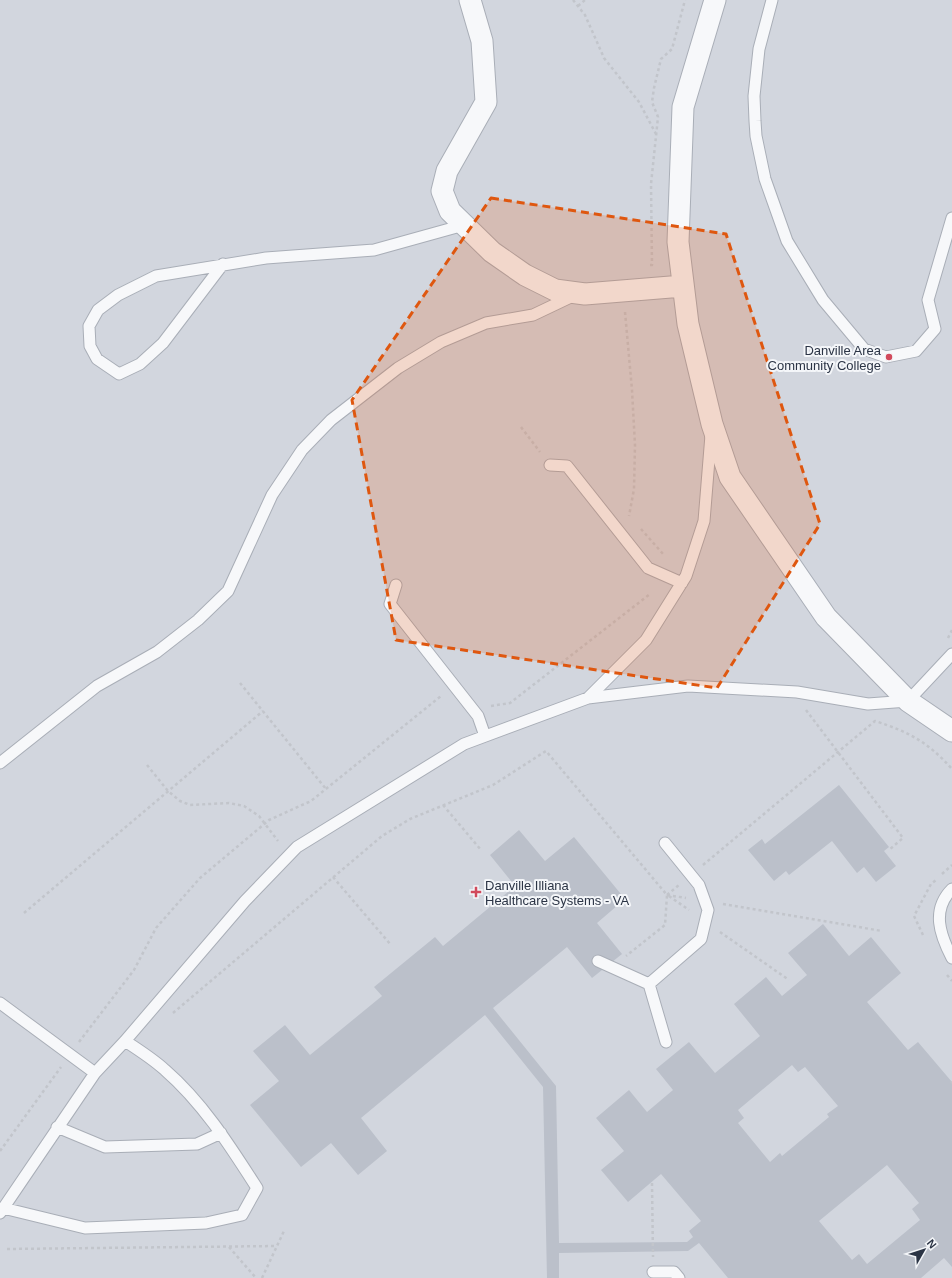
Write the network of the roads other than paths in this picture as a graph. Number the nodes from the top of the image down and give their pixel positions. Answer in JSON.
{"nodes":[{"id":1,"x":470,"y":0,"type":"edge"},
{"id":2,"x":715,"y":0,"type":"edge"},
{"id":3,"x":772,"y":0,"type":"edge"},
{"id":4,"x":952,"y":218,"type":"edge"},
{"id":5,"x":464,"y":225,"type":"junction"},
{"id":6,"x":223,"y":264,"type":"junction"},
{"id":7,"x":683,"y":286,"type":"junction"},
{"id":8,"x":579,"y":293,"type":"junction"},
{"id":9,"x":712,"y":424,"type":"junction"},
{"id":10,"x":550,"y":465,"type":"road end"},
{"id":11,"x":682,"y":583,"type":"junction"},
{"id":12,"x":396,"y":586,"type":"dead end"},
{"id":13,"x":952,"y":654,"type":"edge"},
{"id":14,"x":588,"y":698,"type":"junction"},
{"id":15,"x":908,"y":701,"type":"junction"},
{"id":16,"x":952,"y":731,"type":"edge"},
{"id":17,"x":485,"y":736,"type":"junction"},
{"id":18,"x":0,"y":763,"type":"edge"},
{"id":19,"x":665,"y":843,"type":"dead end"},
{"id":20,"x":952,"y":889,"type":"edge"},
{"id":21,"x":952,"y":958,"type":"edge"},
{"id":22,"x":598,"y":961,"type":"dead end"},
{"id":23,"x":649,"y":984,"type":"junction"},
{"id":24,"x":0,"y":1003,"type":"edge"},
{"id":25,"x":126,"y":1041,"type":"junction"},
{"id":26,"x":666,"y":1042,"type":"dead end"},
{"id":27,"x":94,"y":1073,"type":"junction"},
{"id":28,"x":57,"y":1128,"type":"junction"},
{"id":29,"x":221,"y":1133,"type":"junction"},
{"id":30,"x":2,"y":1211,"type":"edge"},
{"id":31,"x":653,"y":1272,"type":"road end"},
{"id":32,"x":679,"y":1278,"type":"edge"}],
"edges":[{"from":1,"to":5,"type":"street"},
{"from":2,"to":7,"type":"street"},
{"from":3,"to":4,"type":"lane"},
{"from":5,"to":6,"type":"lane"},
{"from":5,"to":8,"type":"street"},
{"from":6,"to":6,"type":"lane"},
{"from":7,"to":8,"type":"street"},
{"from":7,"to":9,"type":"street"},
{"from":8,"to":18,"type":"lane"},
{"from":9,"to":11,"type":"lane"},
{"from":9,"to":15,"type":"street"},
{"from":10,"to":11,"type":"lane"},
{"from":11,"to":14,"type":"lane"},
{"from":12,"to":17,"type":"lane"},
{"from":13,"to":15,"type":"lane"},
{"from":14,"to":15,"type":"lane"},
{"from":14,"to":17,"type":"lane"},
{"from":15,"to":16,"type":"street"},
{"from":17,"to":25,"type":"lane"},
{"from":19,"to":23,"type":"lane"},
{"from":20,"to":21,"type":"lane"},
{"from":22,"to":23,"type":"lane"},
{"from":23,"to":26,"type":"lane"},
{"from":24,"to":27,"type":"lane"},
{"from":25,"to":27,"type":"lane"},
{"from":25,"to":29,"type":"lane"},
{"from":27,"to":28,"type":"lane"},
{"from":28,"to":29,"type":"lane"},
{"from":28,"to":30,"type":"lane"},
{"from":29,"to":30,"type":"lane"},
{"from":31,"to":32,"type":"lane"}]}
